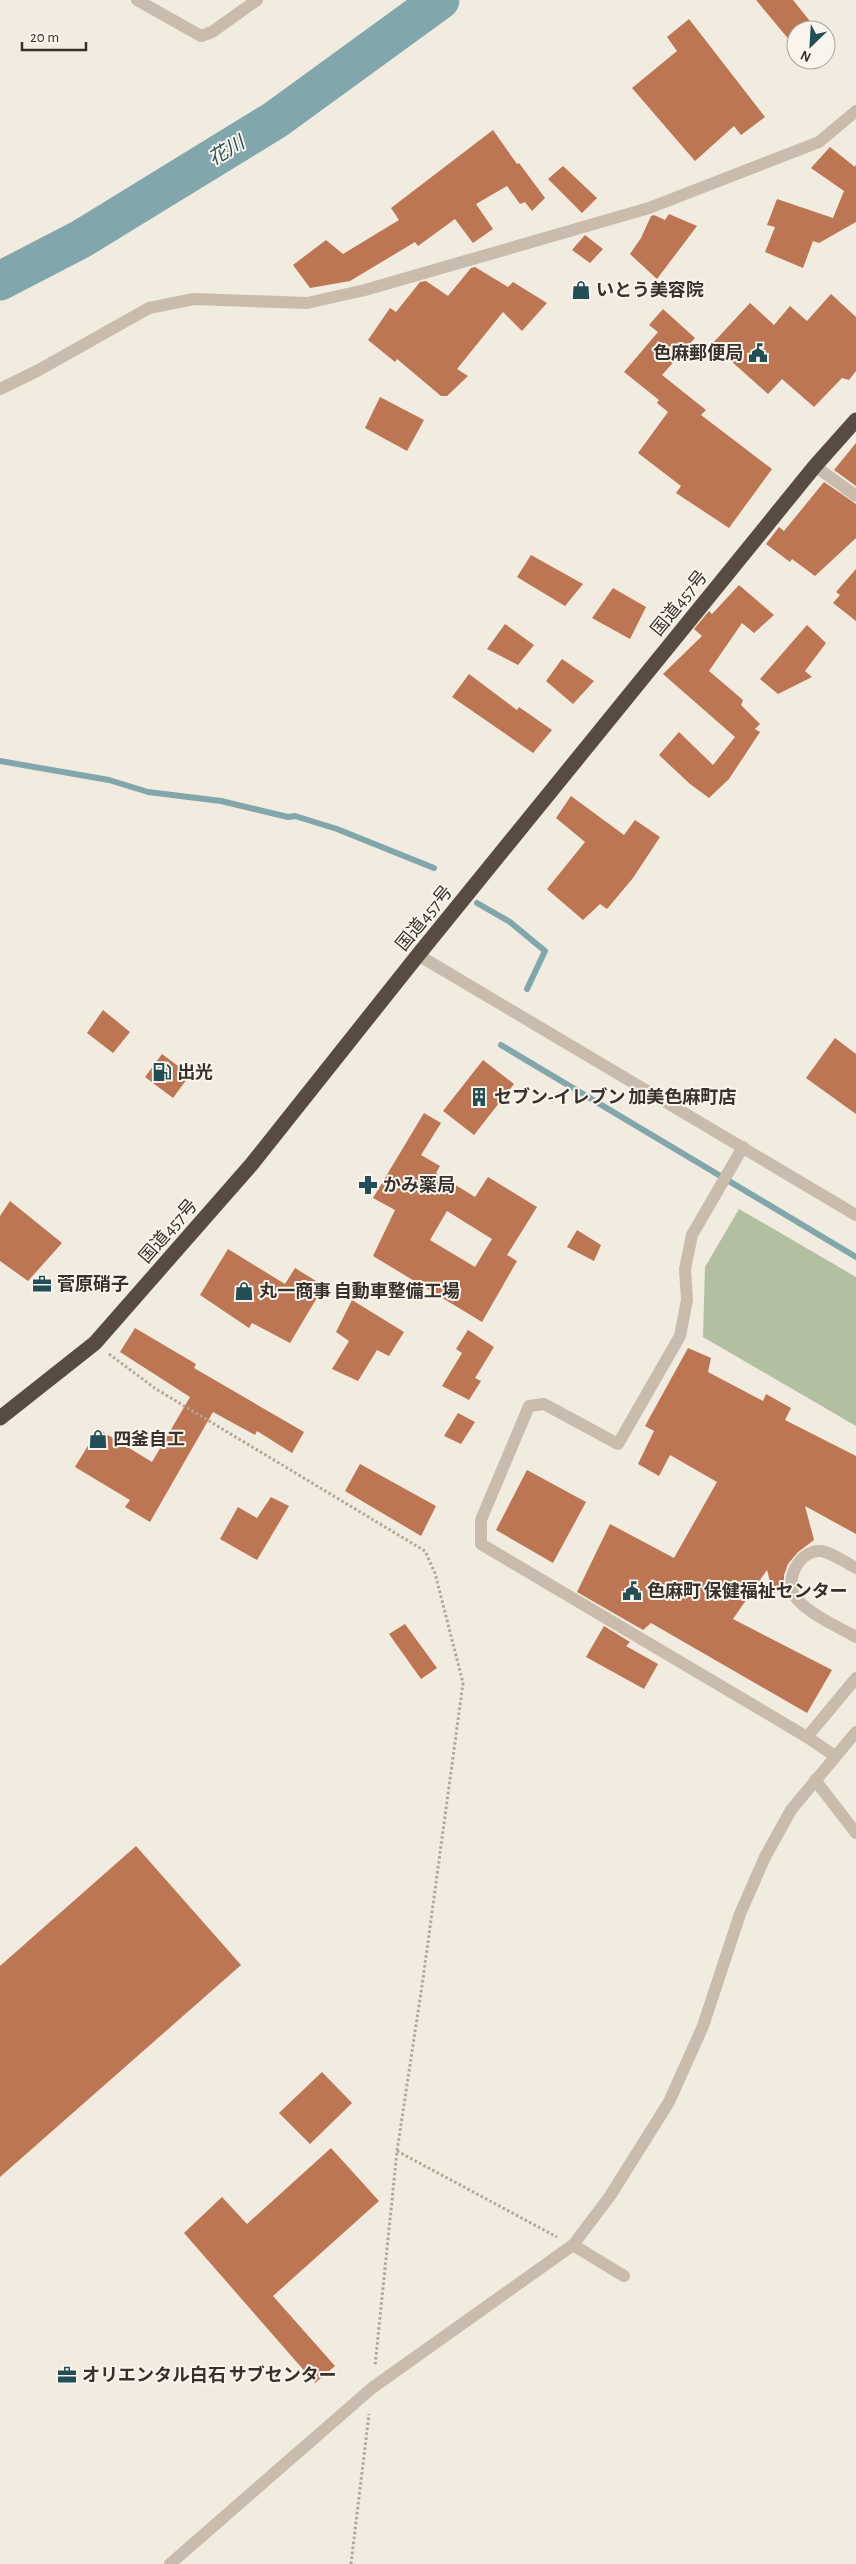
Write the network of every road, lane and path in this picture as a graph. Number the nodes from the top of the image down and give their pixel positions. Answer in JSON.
{"nodes":[{"id":1,"x":137,"y":0,"type":"edge"},
{"id":2,"x":257,"y":0,"type":"edge"},
{"id":3,"x":856,"y":111,"type":"edge"},
{"id":4,"x":0,"y":389,"type":"edge"},
{"id":5,"x":856,"y":420,"type":"edge"},
{"id":6,"x":815,"y":466,"type":"junction"},
{"id":7,"x":856,"y":496,"type":"edge"},
{"id":8,"x":418,"y":955,"type":"junction"},
{"id":9,"x":743,"y":1147,"type":"junction"},
{"id":10,"x":856,"y":1215,"type":"edge"},
{"id":11,"x":95,"y":1343,"type":"junction"},
{"id":12,"x":0,"y":1418,"type":"edge"},
{"id":13,"x":856,"y":1568,"type":"edge"},
{"id":14,"x":856,"y":1637,"type":"edge"},
{"id":15,"x":856,"y":1678,"type":"edge"},
{"id":16,"x":856,"y":1732,"type":"edge"},
{"id":17,"x":807,"y":1737,"type":"junction"},
{"id":18,"x":835,"y":1756,"type":"junction"},
{"id":19,"x":815,"y":1780,"type":"junction"},
{"id":20,"x":856,"y":1833,"type":"edge"},
{"id":21,"x":397,"y":2151,"type":"junction"},
{"id":22,"x":573,"y":2245,"type":"junction"},
{"id":23,"x":624,"y":2276,"type":"dead end"},
{"id":24,"x":372,"y":2388,"type":"junction"},
{"id":25,"x":170,"y":2564,"type":"edge"},
{"id":26,"x":350,"y":2564,"type":"edge"}],
"edges":[{"from":1,"to":2,"type":"street"},
{"from":3,"to":4,"type":"street"},
{"from":5,"to":6,"type":"highway","name":"国道457号"},
{"from":6,"to":7,"type":"street"},
{"from":6,"to":8,"type":"highway","name":"国道457号"},
{"from":8,"to":9,"type":"street"},
{"from":8,"to":11,"type":"highway","name":"国道457号"},
{"from":9,"to":10,"type":"street"},
{"from":9,"to":17,"type":"street"},
{"from":11,"to":12,"type":"highway","name":"国道457号"},
{"from":11,"to":21,"type":"path"},
{"from":13,"to":14,"type":"street"},
{"from":15,"to":17,"type":"street"},
{"from":16,"to":18,"type":"street"},
{"from":17,"to":18,"type":"street"},
{"from":18,"to":19,"type":"street"},
{"from":19,"to":20,"type":"street"},
{"from":19,"to":22,"type":"street"},
{"from":21,"to":22,"type":"path"},
{"from":21,"to":24,"type":"path"},
{"from":22,"to":23,"type":"street"},
{"from":22,"to":24,"type":"street"},
{"from":24,"to":25,"type":"street"},
{"from":24,"to":26,"type":"path"}]}
